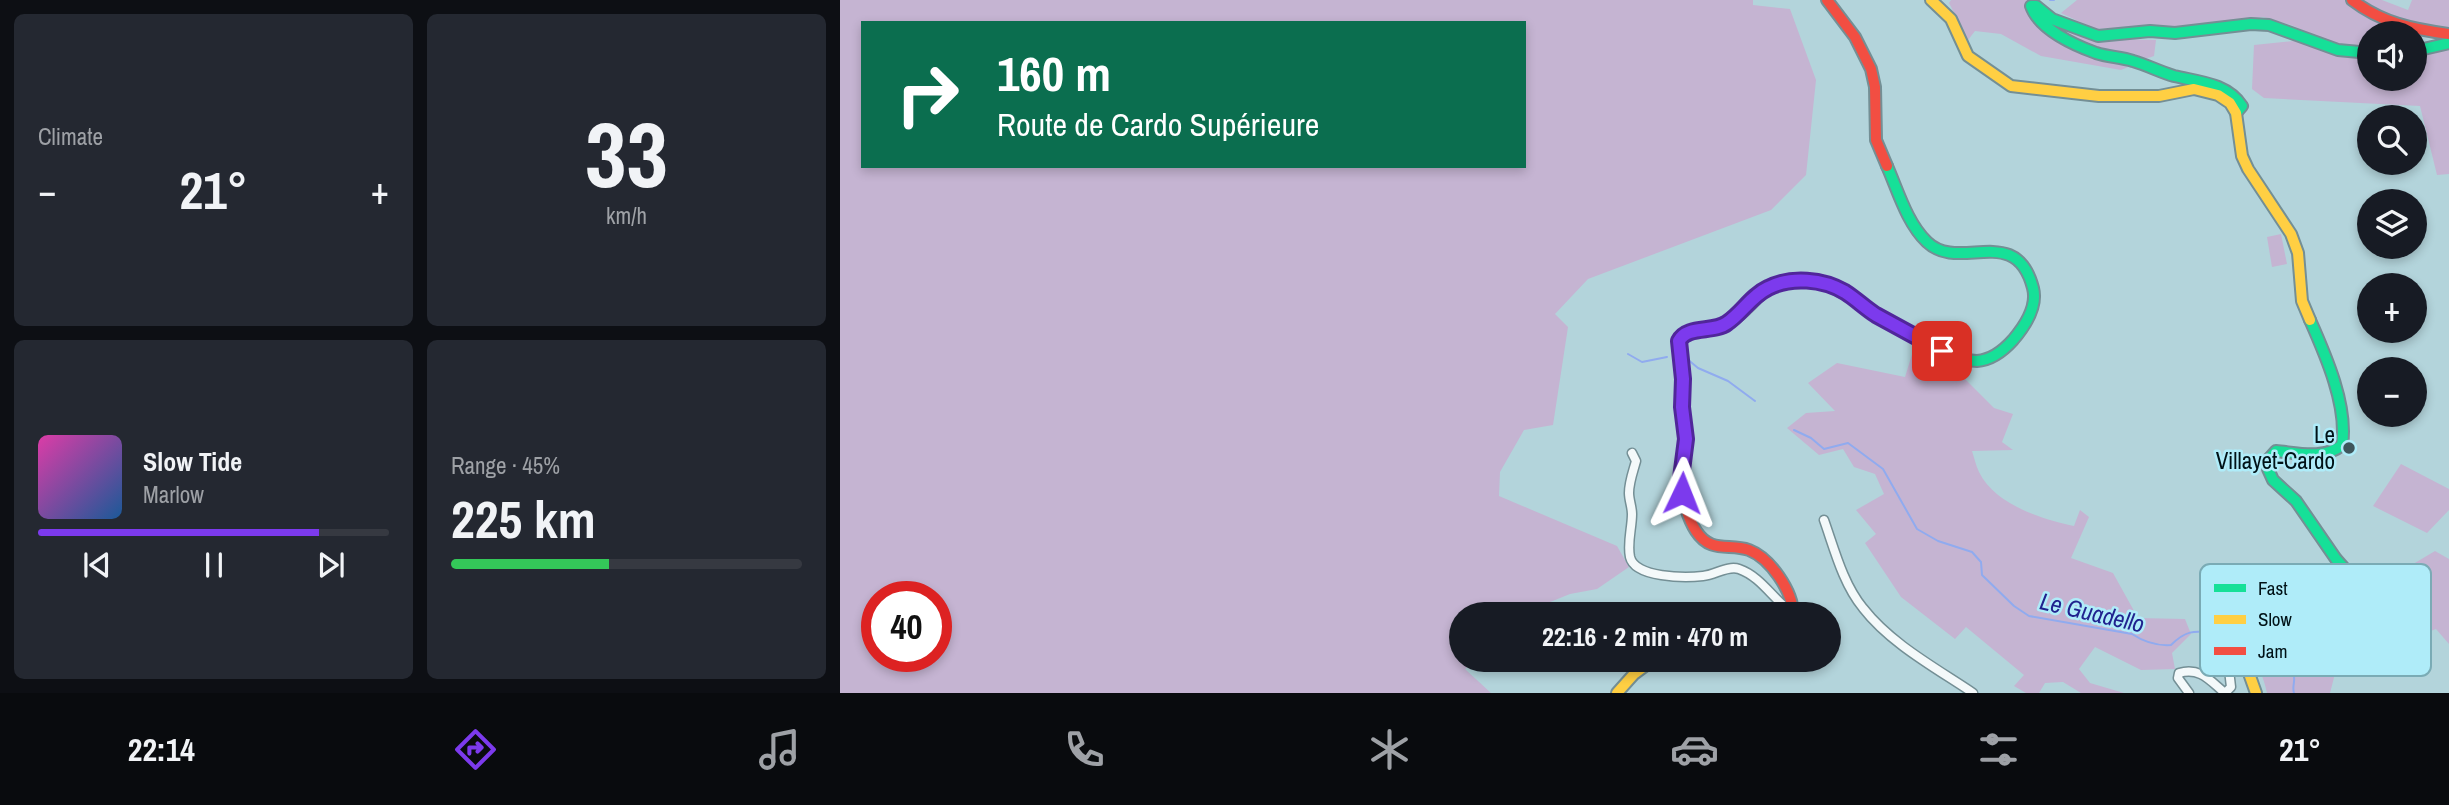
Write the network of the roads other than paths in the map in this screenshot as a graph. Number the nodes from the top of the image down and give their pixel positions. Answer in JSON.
{"nodes":[{"id":1,"x":1827,"y":0,"type":"edge"},
{"id":2,"x":1931,"y":0,"type":"edge"},
{"id":3,"x":2352,"y":0,"type":"edge"},
{"id":4,"x":2449,"y":34,"type":"edge"},
{"id":5,"x":2449,"y":43,"type":"edge"},
{"id":6,"x":2427,"y":48,"type":"edge"},
{"id":7,"x":2357,"y":52,"type":"edge"},
{"id":8,"x":2236,"y":113,"type":"junction"},
{"id":9,"x":1632,"y":453,"type":"dead end"},
{"id":10,"x":1824,"y":520,"type":"dead end"},
{"id":11,"x":2340,"y":564,"type":"edge"},
{"id":12,"x":1780,"y":602,"type":"edge"},
{"id":13,"x":1791,"y":602,"type":"edge"},
{"id":14,"x":1637,"y":672,"type":"edge"},
{"id":15,"x":2200,"y":674,"type":"edge"},
{"id":16,"x":2207,"y":676,"type":"edge"},
{"id":17,"x":2230,"y":676,"type":"edge"},
{"id":18,"x":2250,"y":676,"type":"edge"},
{"id":19,"x":2221,"y":692,"type":"edge"},
{"id":20,"x":1617,"y":693,"type":"edge"},
{"id":21,"x":1973,"y":693,"type":"edge"},
{"id":22,"x":2189,"y":693,"type":"edge"},
{"id":23,"x":2256,"y":693,"type":"edge"}],
"edges":[{"from":1,"to":13,"type":"street"},
{"from":2,"to":8,"type":"street"},
{"from":3,"to":4,"type":"street"},
{"from":5,"to":6,"type":"street"},
{"from":7,"to":8,"type":"street"},
{"from":8,"to":11,"type":"street"},
{"from":9,"to":12,"type":"street"},
{"from":10,"to":21,"type":"street"},
{"from":14,"to":20,"type":"street"},
{"from":15,"to":22,"type":"street"},
{"from":16,"to":19,"type":"street"},
{"from":17,"to":19,"type":"street"},
{"from":18,"to":23,"type":"street"}]}
